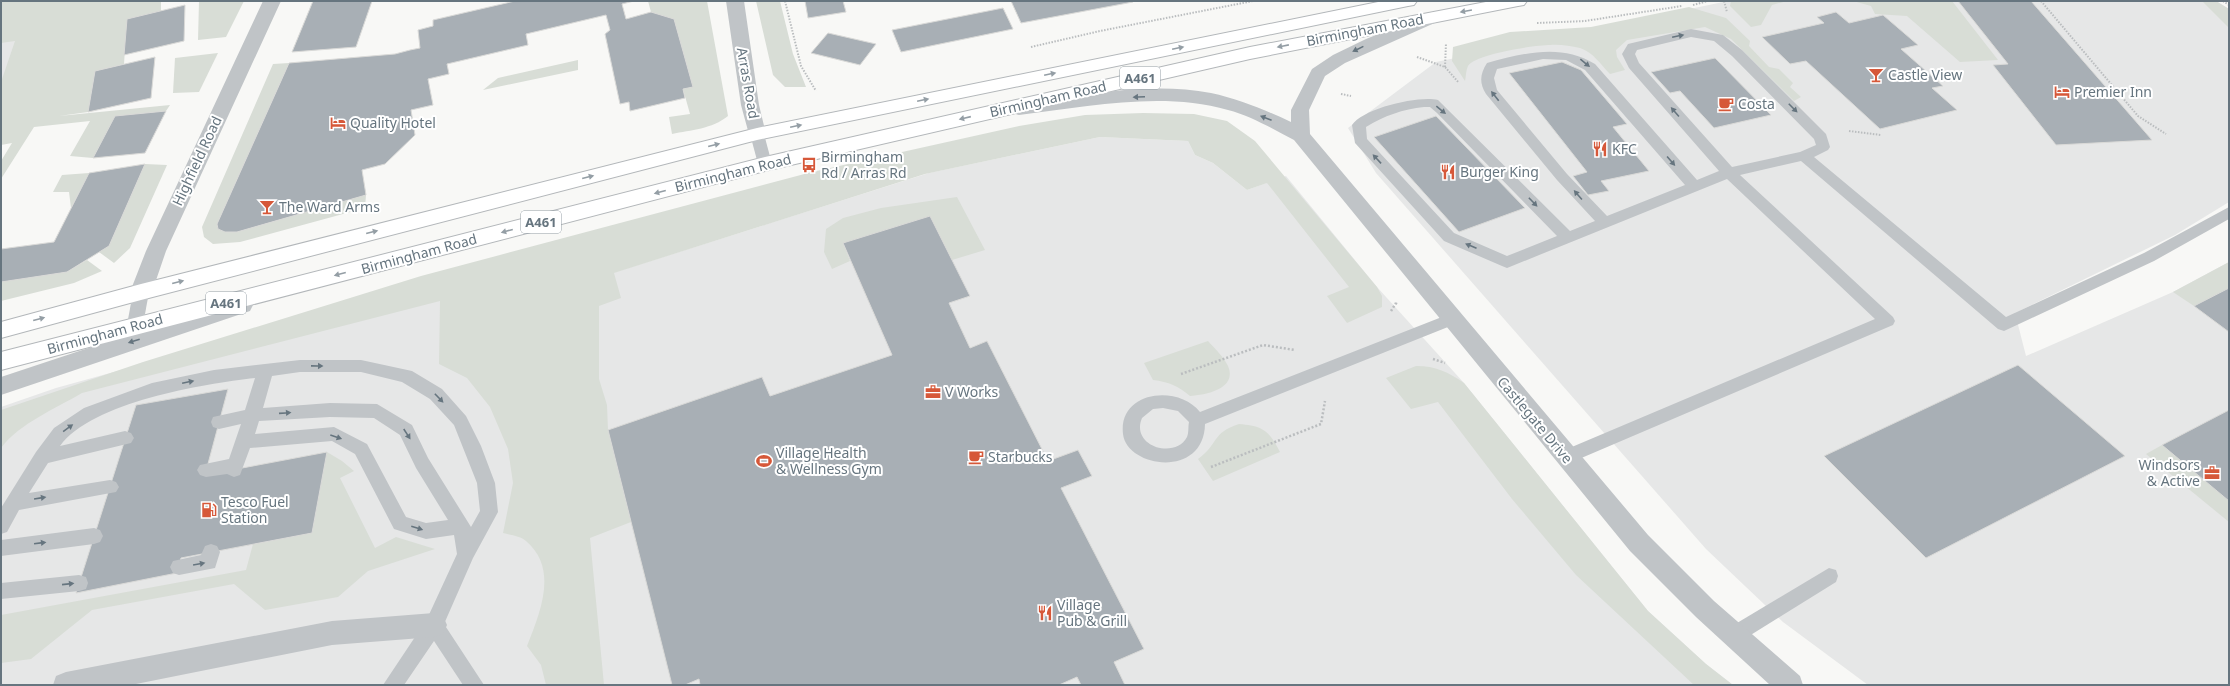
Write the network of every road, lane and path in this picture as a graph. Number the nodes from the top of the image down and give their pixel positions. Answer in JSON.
{"nodes":[{"id":1,"x":272,"y":1,"type":"edge"},
{"id":2,"x":735,"y":1,"type":"edge"},
{"id":3,"x":785,"y":1,"type":"edge"},
{"id":4,"x":1253,"y":1,"type":"edge"},
{"id":5,"x":1408,"y":1,"type":"edge"},
{"id":6,"x":1518,"y":1,"type":"edge"},
{"id":7,"x":1708,"y":1,"type":"edge"},
{"id":8,"x":1724,"y":1,"type":"edge"},
{"id":9,"x":2041,"y":1,"type":"edge"},
{"id":10,"x":2223,"y":1,"type":"edge"},
{"id":11,"x":2229,"y":5,"type":"edge"},
{"id":12,"x":1727,"y":12,"type":"dead end"},
{"id":13,"x":1433,"y":17,"type":"junction"},
{"id":14,"x":1532,"y":23,"type":"dead end"},
{"id":15,"x":1446,"y":37,"type":"dead end"},
{"id":16,"x":1025,"y":48,"type":"dead end"},
{"id":17,"x":1445,"y":67,"type":"dead end"},
{"id":18,"x":823,"y":90,"type":"dead end"},
{"id":19,"x":990,"y":112,"type":"junction"},
{"id":20,"x":757,"y":134,"type":"junction"},
{"id":21,"x":2166,"y":134,"type":"dead end"},
{"id":22,"x":1300,"y":135,"type":"junction"},
{"id":23,"x":1804,"y":156,"type":"junction"},
{"id":24,"x":765,"y":164,"type":"junction"},
{"id":25,"x":1729,"y":173,"type":"junction"},
{"id":26,"x":1695,"y":187,"type":"junction"},
{"id":27,"x":2229,"y":212,"type":"edge"},
{"id":28,"x":1605,"y":223,"type":"junction"},
{"id":29,"x":1568,"y":238,"type":"junction"},
{"id":30,"x":317,"y":280,"type":"junction"},
{"id":31,"x":141,"y":292,"type":"junction"},
{"id":32,"x":1452,"y":319,"type":"junction"},
{"id":33,"x":135,"y":325,"type":"junction"},
{"id":34,"x":1,"y":330,"type":"edge"},
{"id":35,"x":1263,"y":345,"type":"dead end"},
{"id":36,"x":1,"y":361,"type":"edge"},
{"id":37,"x":266,"y":369,"type":"junction"},
{"id":38,"x":1176,"y":376,"type":"dead end"},
{"id":39,"x":1,"y":386,"type":"edge"},
{"id":40,"x":253,"y":415,"type":"junction"},
{"id":41,"x":1196,"y":420,"type":"dead end"},
{"id":42,"x":219,"y":422,"type":"dead end"},
{"id":43,"x":1321,"y":424,"type":"dead end"},
{"id":44,"x":125,"y":438,"type":"dead end"},
{"id":45,"x":244,"y":442,"type":"junction"},
{"id":46,"x":42,"y":457,"type":"junction"},
{"id":47,"x":1566,"y":457,"type":"junction"},
{"id":48,"x":206,"y":470,"type":"dead end"},
{"id":49,"x":1205,"y":470,"type":"dead end"},
{"id":50,"x":110,"y":487,"type":"dead end"},
{"id":51,"x":13,"y":503,"type":"junction"},
{"id":52,"x":1,"y":526,"type":"edge"},
{"id":53,"x":462,"y":526,"type":"junction"},
{"id":54,"x":94,"y":536,"type":"dead end"},
{"id":55,"x":1,"y":548,"type":"edge"},
{"id":56,"x":212,"y":552,"type":"dead end"},
{"id":57,"x":466,"y":554,"type":"junction"},
{"id":58,"x":179,"y":567,"type":"dead end"},
{"id":59,"x":1829,"y":576,"type":"dead end"},
{"id":60,"x":79,"y":583,"type":"dead end"},
{"id":61,"x":1,"y":592,"type":"edge"},
{"id":62,"x":434,"y":625,"type":"junction"},
{"id":63,"x":1734,"y":635,"type":"junction"},
{"id":64,"x":66,"y":685,"type":"edge"},
{"id":65,"x":393,"y":685,"type":"edge"},
{"id":66,"x":474,"y":685,"type":"edge"},
{"id":67,"x":1790,"y":685,"type":"edge"}],
"edges":[{"from":1,"to":31,"type":"street","name":"Highfield Road"},
{"from":2,"to":20,"type":"street","name":"Arras Road"},
{"from":3,"to":18,"type":"path"},
{"from":4,"to":16,"type":"path"},
{"from":20,"to":5,"type":"highway","name":"Birmingham Road","number":"A461","one_way":true},
{"from":6,"to":13,"type":"highway","name":"Birmingham Road","number":"A461","one_way":true},
{"from":7,"to":14,"type":"path"},
{"from":8,"to":12,"type":"path"},
{"from":9,"to":21,"type":"path"},
{"from":10,"to":11,"type":"path"},
{"from":13,"to":19,"type":"highway","name":"Birmingham Road","number":"A461","one_way":true},
{"from":13,"to":22,"type":"street","one_way":true},
{"from":15,"to":17,"type":"path"},
{"from":22,"to":19,"type":"street","name":"Castlegate Drive","one_way":true},
{"from":19,"to":24,"type":"highway","name":"Birmingham Road","number":"A461","one_way":true},
{"from":20,"to":24,"type":"lane","name":"Arras Road"},
{"from":31,"to":20,"type":"highway","name":"Birmingham Road","number":"A461","one_way":true},
{"from":22,"to":32,"type":"street","name":"Castlegate Drive"},
{"from":23,"to":25,"type":"lane"},
{"from":25,"to":23,"type":"lane","one_way":true},
{"from":23,"to":27,"type":"lane"},
{"from":24,"to":30,"type":"highway","name":"Birmingham Road","number":"A461","one_way":true},
{"from":25,"to":26,"type":"lane"},
{"from":25,"to":47,"type":"lane"},
{"from":26,"to":28,"type":"lane"},
{"from":28,"to":26,"type":"lane","one_way":true},
{"from":28,"to":29,"type":"lane"},
{"from":29,"to":29,"type":"lane","one_way":true},
{"from":30,"to":33,"type":"highway","name":"Birmingham Road","number":"A461"},
{"from":30,"to":39,"type":"street","one_way":true},
{"from":31,"to":33,"type":"lane","name":"Highfield Road"},
{"from":34,"to":31,"type":"highway","name":"Birmingham Road","number":"A461","one_way":true},
{"from":32,"to":41,"type":"lane"},
{"from":32,"to":47,"type":"street","name":"Castlegate Drive"},
{"from":33,"to":36,"type":"highway","name":"Birmingham Road","number":"A461"},
{"from":35,"to":38,"type":"path"},
{"from":37,"to":40,"type":"lane"},
{"from":46,"to":37,"type":"lane","one_way":true},
{"from":37,"to":57,"type":"lane","one_way":true},
{"from":40,"to":42,"type":"lane"},
{"from":40,"to":45,"type":"lane"},
{"from":40,"to":53,"type":"lane","one_way":true},
{"from":43,"to":49,"type":"path"},
{"from":44,"to":46,"type":"lane"},
{"from":45,"to":48,"type":"lane"},
{"from":45,"to":53,"type":"lane","one_way":true},
{"from":46,"to":51,"type":"lane"},
{"from":47,"to":63,"type":"street","name":"Castlegate Drive"},
{"from":51,"to":50,"type":"lane","one_way":true},
{"from":51,"to":52,"type":"lane"},
{"from":53,"to":57,"type":"lane"},
{"from":55,"to":54,"type":"lane","one_way":true},
{"from":58,"to":56,"type":"lane","one_way":true},
{"from":57,"to":62,"type":"lane"},
{"from":59,"to":63,"type":"lane"},
{"from":61,"to":60,"type":"lane","one_way":true},
{"from":62,"to":64,"type":"street"},
{"from":62,"to":65,"type":"lane"},
{"from":62,"to":66,"type":"lane"},
{"from":63,"to":67,"type":"street","name":"Castlegate Drive"}]}
